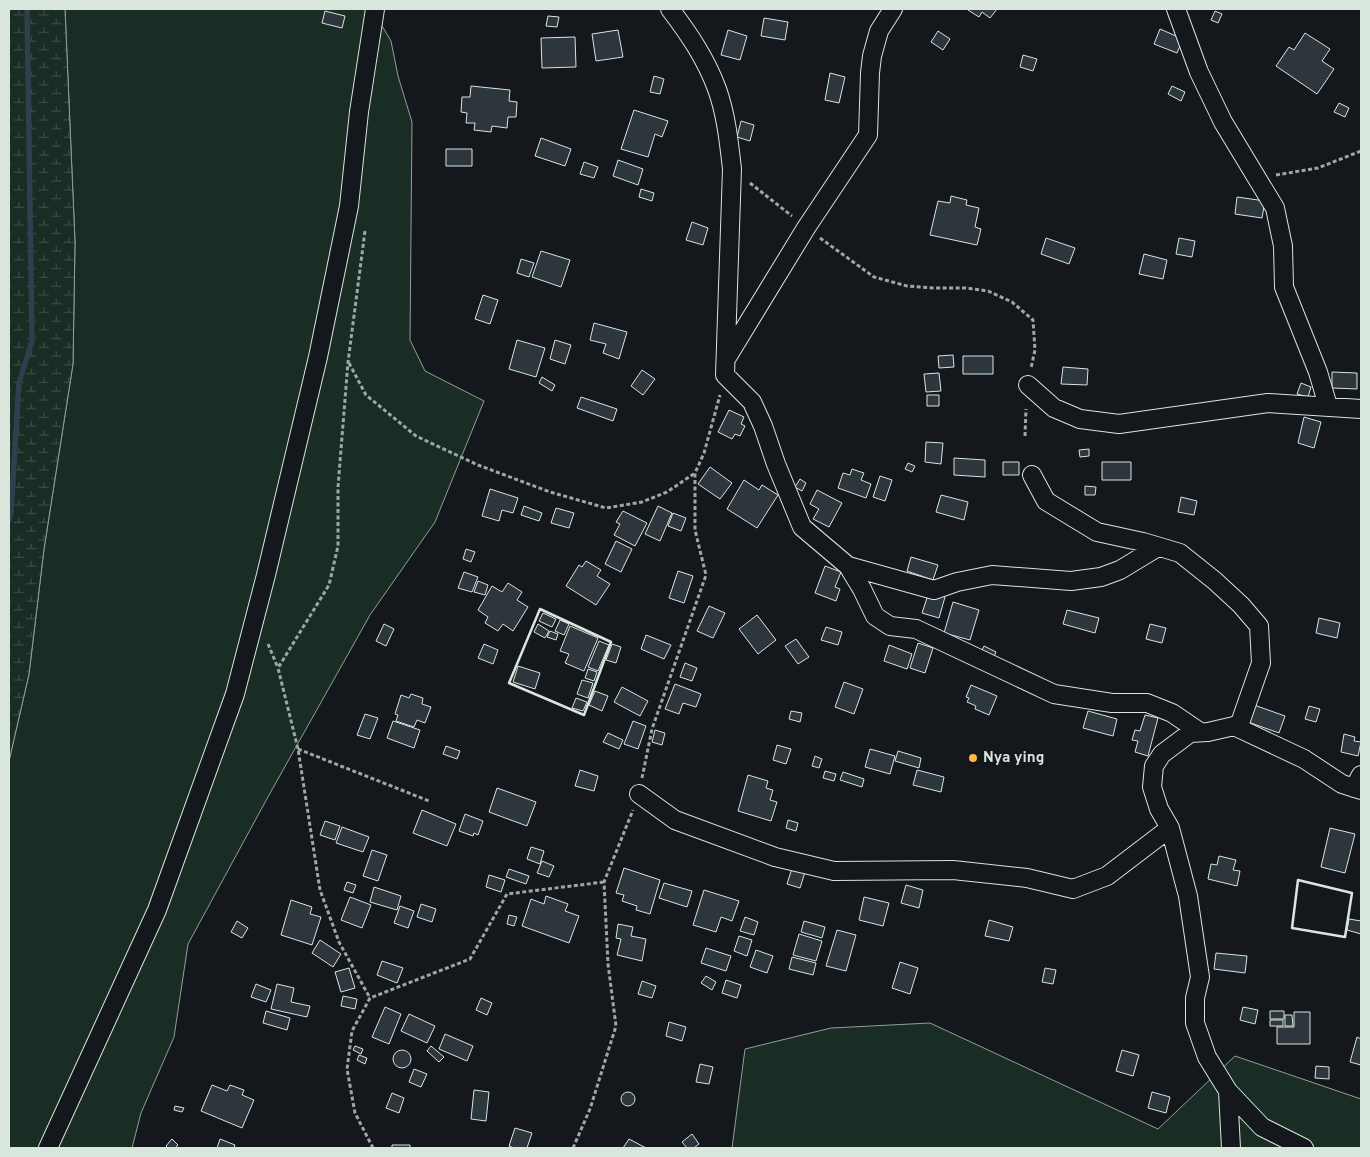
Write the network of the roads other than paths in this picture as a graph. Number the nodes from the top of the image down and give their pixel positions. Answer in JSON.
{"nodes":[{"id":1,"x":375,"y":9,"type":"edge"},
{"id":2,"x":670,"y":9,"type":"edge"},
{"id":3,"x":893,"y":9,"type":"edge"},
{"id":4,"x":1176,"y":9,"type":"edge"},
{"id":5,"x":725,"y":368,"type":"junction"},
{"id":6,"x":1028,"y":385,"type":"road end"},
{"id":7,"x":1328,"y":406,"type":"junction"},
{"id":8,"x":1361,"y":409,"type":"edge"},
{"id":9,"x":1032,"y":474,"type":"dead end"},
{"id":10,"x":1158,"y":546,"type":"junction"},
{"id":11,"x":848,"y":566,"type":"junction"},
{"id":12,"x":1234,"y":726,"type":"junction"},
{"id":13,"x":1200,"y":732,"type":"junction"},
{"id":14,"x":1359,"y":784,"type":"edge"},
{"id":15,"x":639,"y":794,"type":"road end"},
{"id":16,"x":1170,"y":828,"type":"junction"},
{"id":17,"x":1228,"y":1092,"type":"junction"},
{"id":18,"x":48,"y":1148,"type":"edge"},
{"id":19,"x":1231,"y":1148,"type":"edge"},
{"id":20,"x":1304,"y":1148,"type":"edge"}],
"edges":[{"from":1,"to":18,"type":"street"},
{"from":2,"to":5,"type":"street"},
{"from":3,"to":5,"type":"street"},
{"from":4,"to":7,"type":"street"},
{"from":5,"to":11,"type":"street"},
{"from":6,"to":7,"type":"street"},
{"from":7,"to":8,"type":"street"},
{"from":9,"to":10,"type":"street"},
{"from":10,"to":11,"type":"street"},
{"from":10,"to":12,"type":"street"},
{"from":11,"to":13,"type":"street"},
{"from":12,"to":13,"type":"street"},
{"from":12,"to":14,"type":"street"},
{"from":13,"to":16,"type":"street"},
{"from":15,"to":16,"type":"street"},
{"from":16,"to":17,"type":"street"},
{"from":17,"to":19,"type":"street"},
{"from":17,"to":20,"type":"street"}]}
